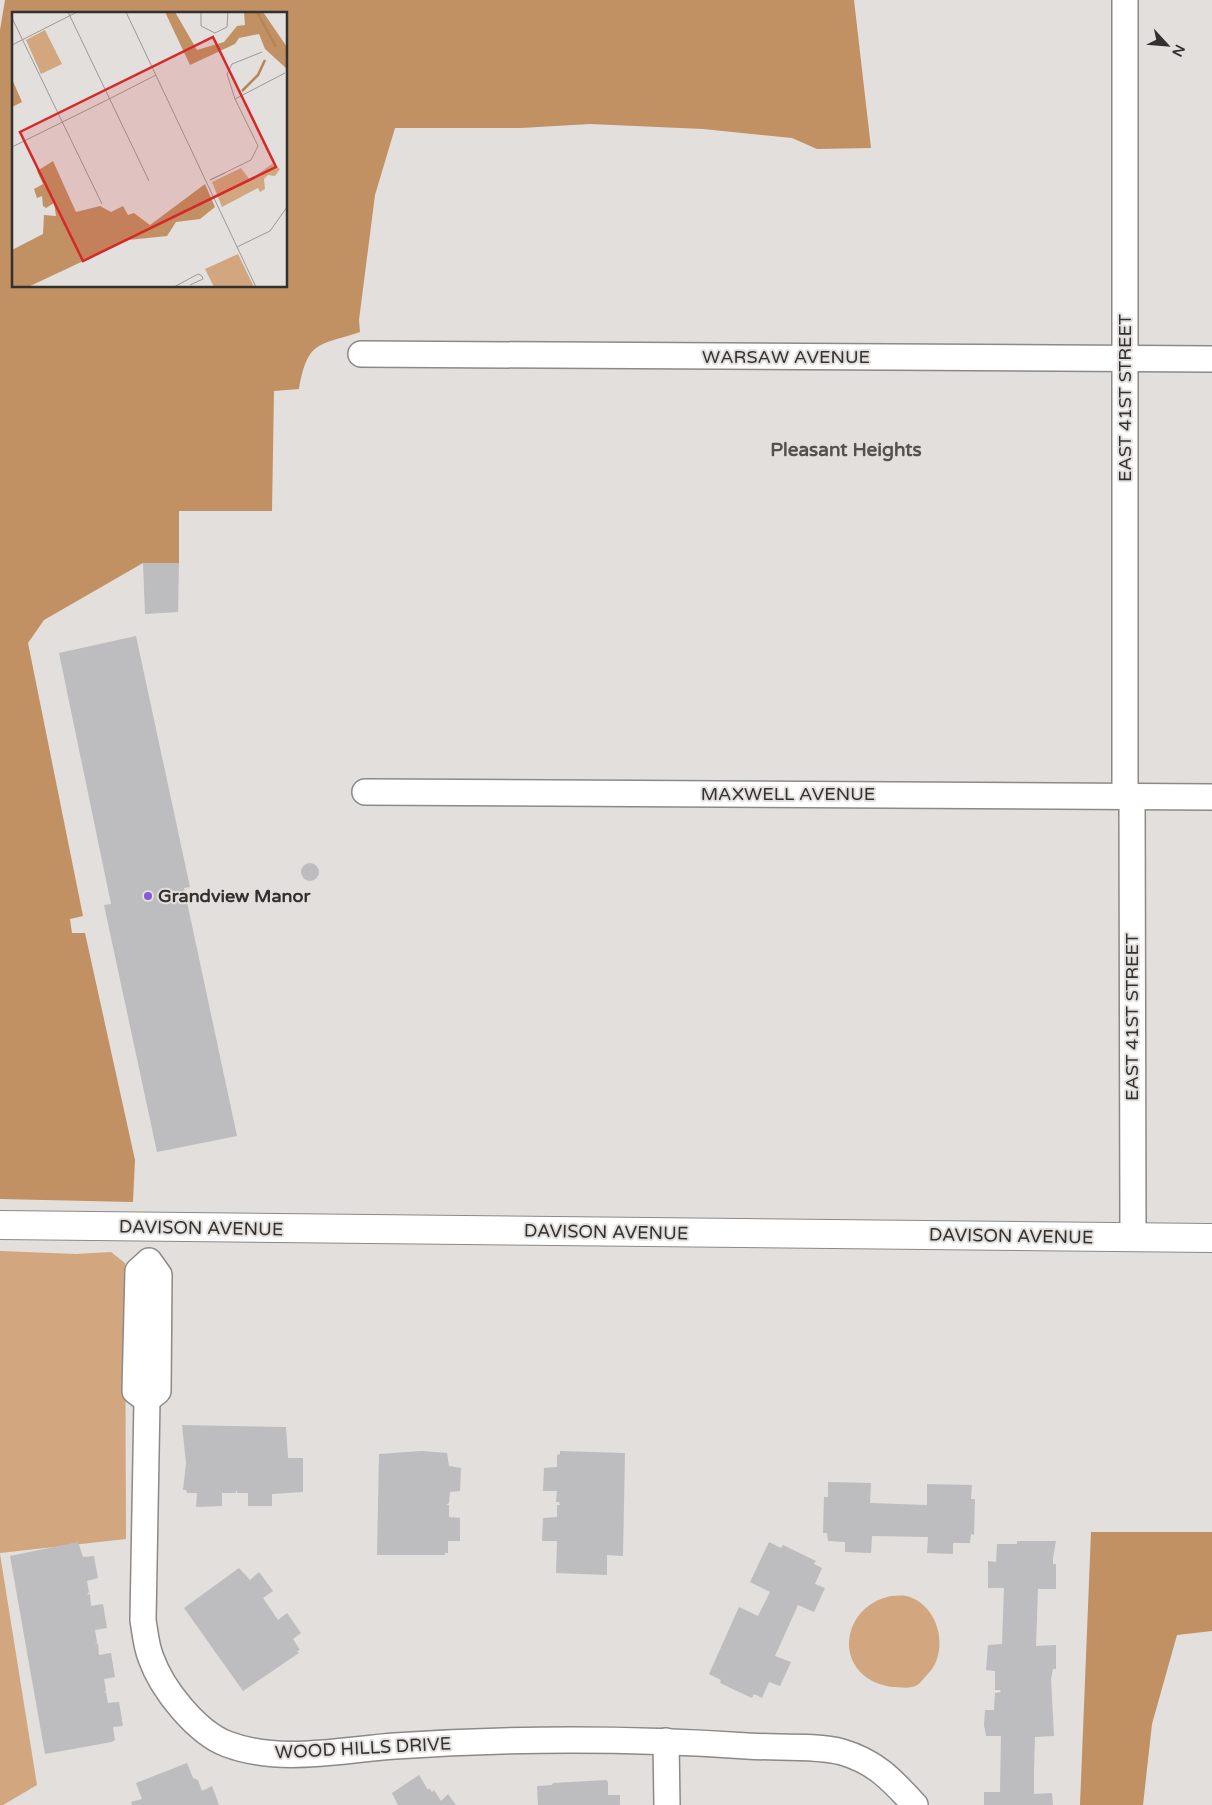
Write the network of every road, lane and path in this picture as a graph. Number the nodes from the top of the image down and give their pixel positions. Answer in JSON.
{"nodes":[{"id":1,"x":1125,"y":0,"type":"edge"},
{"id":2,"x":360,"y":354,"type":"dead end"},
{"id":3,"x":1125,"y":358,"type":"junction"},
{"id":4,"x":1212,"y":359,"type":"edge"},
{"id":5,"x":365,"y":792,"type":"dead end"},
{"id":6,"x":1129,"y":796,"type":"junction"},
{"id":7,"x":1212,"y":797,"type":"edge"},
{"id":8,"x":0,"y":1225,"type":"edge"},
{"id":9,"x":150,"y":1228,"type":"junction"},
{"id":10,"x":1133,"y":1237,"type":"junction"},
{"id":11,"x":1212,"y":1238,"type":"edge"},
{"id":12,"x":666,"y":1741,"type":"junction"},
{"id":13,"x":667,"y":1805,"type":"edge"},
{"id":14,"x":915,"y":1805,"type":"edge"}],
"edges":[{"from":1,"to":3,"type":"street","name":"EAST 41ST STREET"},
{"from":2,"to":3,"type":"street","name":"WARSAW AVENUE"},
{"from":3,"to":4,"type":"street","name":"WARSAW AVENUE"},
{"from":3,"to":6,"type":"street","name":"EAST 41ST STREET"},
{"from":5,"to":6,"type":"street","name":"MAXWELL AVENUE"},
{"from":6,"to":7,"type":"street","name":"MAXWELL AVENUE"},
{"from":6,"to":10,"type":"street","name":"EAST 41ST STREET"},
{"from":8,"to":9,"type":"street","name":"DAVISON AVENUE"},
{"from":9,"to":10,"type":"street","name":"DAVISON AVENUE"},
{"from":9,"to":12,"type":"street","name":"WOOD HILLS DRIVE"},
{"from":10,"to":11,"type":"street","name":"DAVISON AVENUE"},
{"from":12,"to":13,"type":"street"},
{"from":12,"to":14,"type":"street","name":"WOOD HILLS DRIVE"}]}
